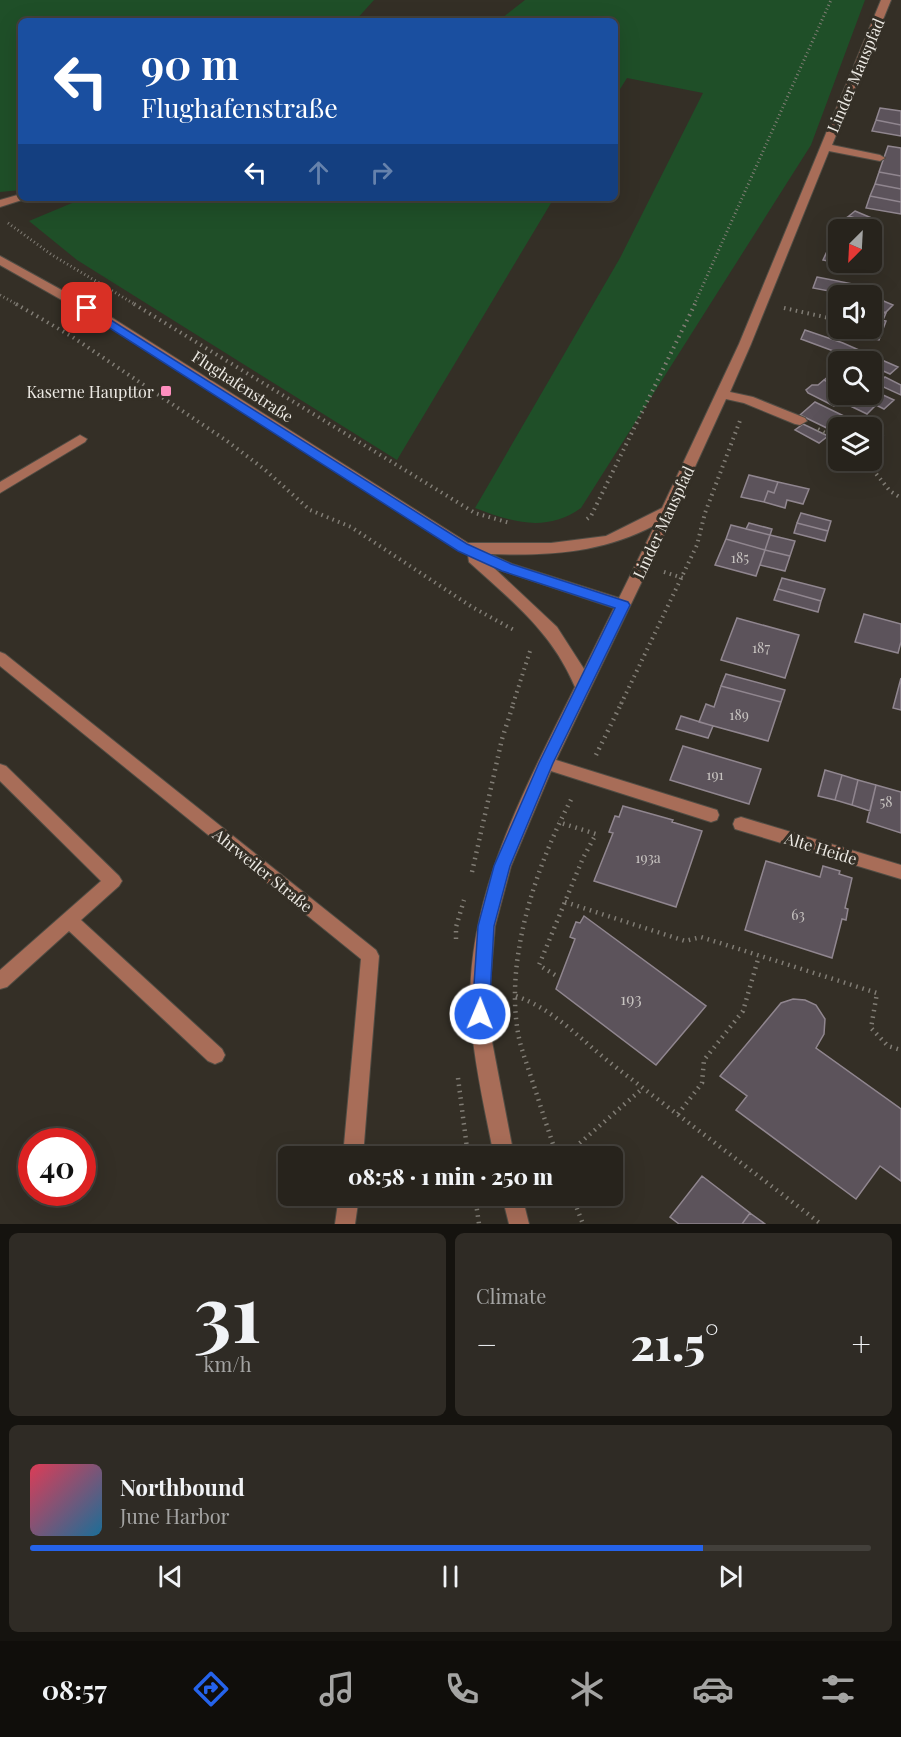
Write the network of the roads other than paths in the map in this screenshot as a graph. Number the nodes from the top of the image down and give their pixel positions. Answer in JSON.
{"nodes":[{"id":1,"x":886,"y":0,"type":"edge"},
{"id":2,"x":825,"y":147,"type":"junction"},
{"id":3,"x":880,"y":158,"type":"dead end"},
{"id":4,"x":18,"y":198,"type":"edge"},
{"id":5,"x":0,"y":204,"type":"edge"},
{"id":6,"x":0,"y":260,"type":"edge"},
{"id":7,"x":723,"y":394,"type":"junction"},
{"id":8,"x":800,"y":421,"type":"dead end"},
{"id":9,"x":80,"y":439,"type":"dead end"},
{"id":10,"x":0,"y":488,"type":"edge"},
{"id":11,"x":668,"y":511,"type":"junction"},
{"id":12,"x":463,"y":548,"type":"junction"},
{"id":13,"x":623,"y":605,"type":"junction"},
{"id":14,"x":0,"y":658,"type":"edge"},
{"id":15,"x":583,"y":686,"type":"junction"},
{"id":16,"x":546,"y":763,"type":"junction"},
{"id":17,"x":0,"y":771,"type":"edge"},
{"id":18,"x":711,"y":815,"type":"dead end"},
{"id":19,"x":741,"y":824,"type":"dead end"},
{"id":20,"x":901,"y":872,"type":"edge"},
{"id":21,"x":69,"y":920,"type":"junction"},
{"id":22,"x":0,"y":981,"type":"edge"},
{"id":23,"x":215,"y":1055,"type":"dead end"},
{"id":24,"x":354,"y":1146,"type":"edge"},
{"id":25,"x":502,"y":1146,"type":"edge"},
{"id":26,"x":348,"y":1206,"type":"edge"},
{"id":27,"x":514,"y":1206,"type":"edge"},
{"id":28,"x":345,"y":1224,"type":"edge"},
{"id":29,"x":519,"y":1224,"type":"edge"}],
"edges":[{"from":1,"to":2,"type":"street","name":"Linder Mauspfad"},
{"from":2,"to":3,"type":"street"},
{"from":2,"to":7,"type":"street","name":"Linder Mauspfad"},
{"from":4,"to":5,"type":"street"},
{"from":6,"to":12,"type":"street","name":"Flughafenstraße"},
{"from":7,"to":8,"type":"street"},
{"from":7,"to":11,"type":"street","name":"Linder Mauspfad"},
{"from":9,"to":10,"type":"street"},
{"from":11,"to":12,"type":"street"},
{"from":11,"to":13,"type":"street","name":"Linder Mauspfad"},
{"from":12,"to":13,"type":"street","name":"Flughafenstraße"},
{"from":12,"to":15,"type":"street","name":"Flughafenstraße"},
{"from":13,"to":15,"type":"street","name":"Linder Mauspfad"},
{"from":14,"to":24,"type":"street","name":"Ahrweiler Straße"},
{"from":15,"to":16,"type":"street","name":"Linder Mauspfad"},
{"from":16,"to":18,"type":"street"},
{"from":16,"to":25,"type":"street","name":"Linder Mauspfad"},
{"from":17,"to":21,"type":"street"},
{"from":19,"to":20,"type":"street","name":"Alte Heide"},
{"from":21,"to":22,"type":"street"},
{"from":21,"to":23,"type":"street"},
{"from":26,"to":28,"type":"street"},
{"from":27,"to":29,"type":"street"}]}
